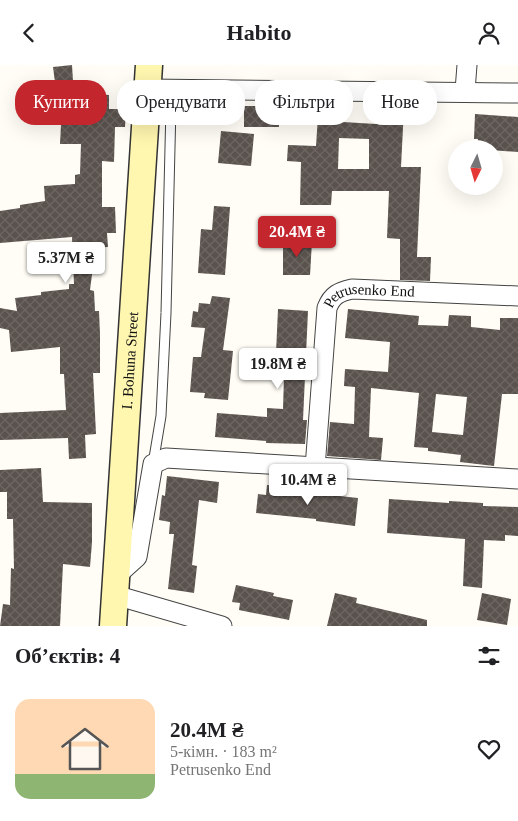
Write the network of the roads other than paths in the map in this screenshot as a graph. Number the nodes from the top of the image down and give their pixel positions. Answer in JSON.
{"nodes":[{"id":1,"x":467,"y":65,"type":"edge"},
{"id":2,"x":245,"y":84,"type":"edge"},
{"id":3,"x":465,"y":91,"type":"junction"},
{"id":4,"x":518,"y":93,"type":"edge"},
{"id":5,"x":152,"y":125,"type":"edge"},
{"id":6,"x":171,"y":125,"type":"edge"},
{"id":7,"x":518,"y":296,"type":"edge"},
{"id":8,"x":153,"y":464,"type":"junction"},
{"id":9,"x":315,"y":468,"type":"junction"},
{"id":10,"x":518,"y":479,"type":"edge"},
{"id":11,"x":116,"y":585,"type":"junction"},
{"id":12,"x":113,"y":626,"type":"edge"},
{"id":13,"x":222,"y":626,"type":"edge"}],
"edges":[{"from":1,"to":3,"type":"street"},
{"from":2,"to":3,"type":"street"},
{"from":3,"to":4,"type":"street"},
{"from":5,"to":11,"type":"street","name":"I. Bohuna Street"},
{"from":6,"to":8,"type":"lane"},
{"from":7,"to":9,"type":"street","name":"Petrusenko End"},
{"from":8,"to":9,"type":"street"},
{"from":8,"to":11,"type":"street"},
{"from":9,"to":10,"type":"street"},
{"from":11,"to":12,"type":"street","name":"I. Bohuna Street"},
{"from":11,"to":13,"type":"street"}]}
